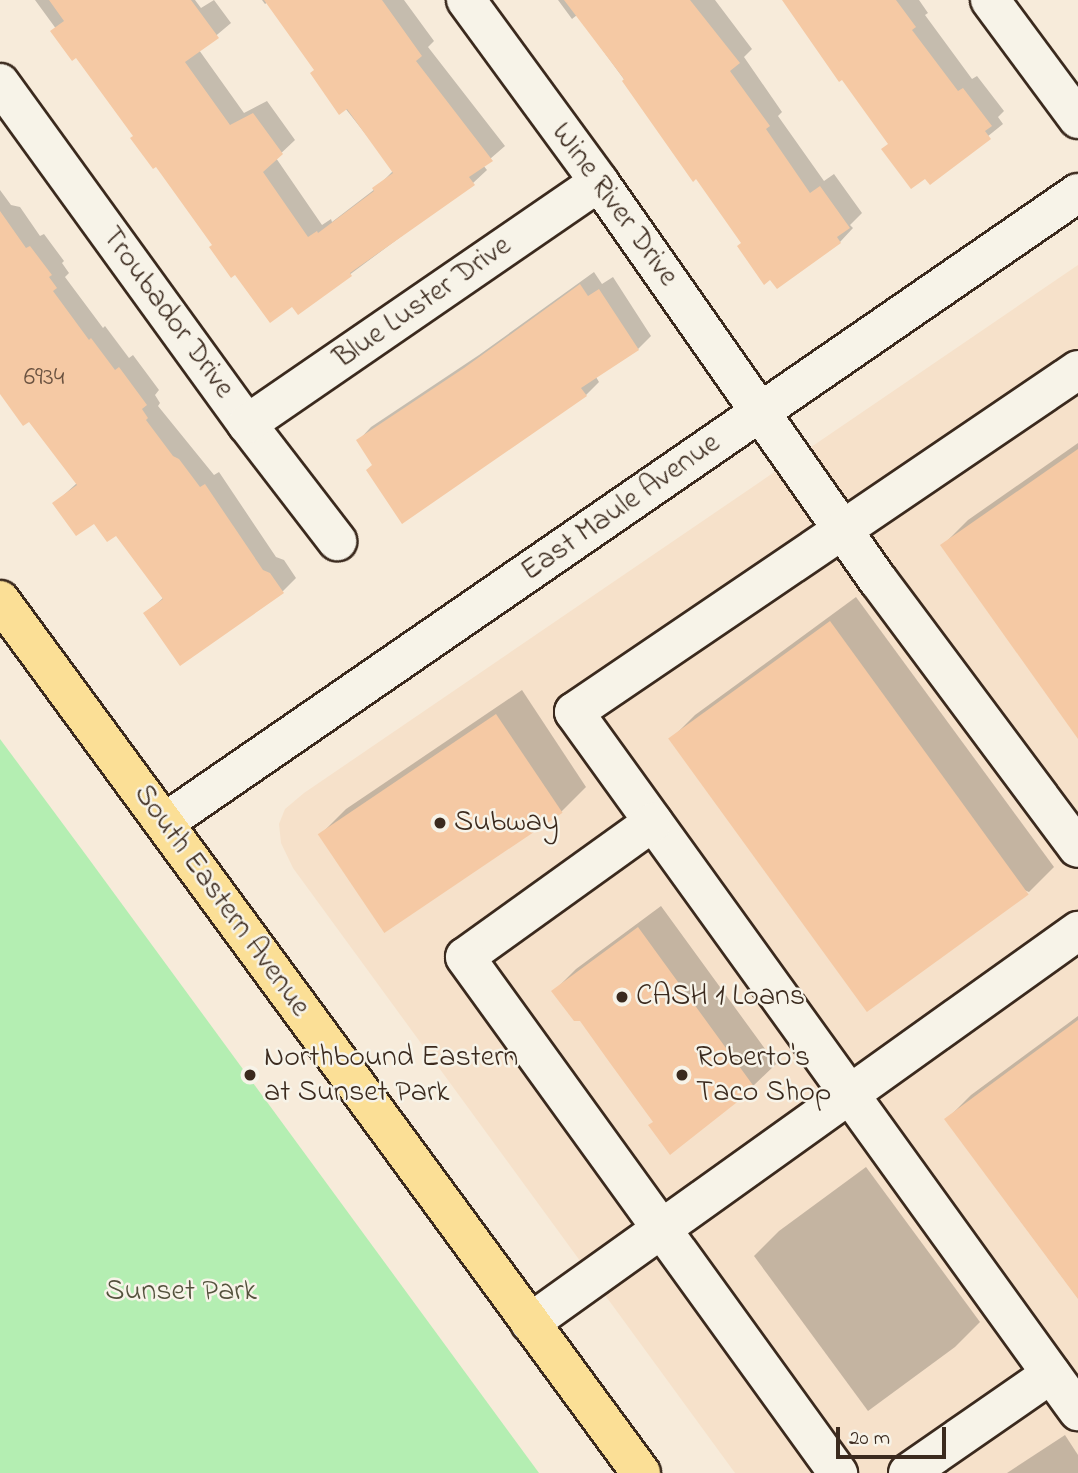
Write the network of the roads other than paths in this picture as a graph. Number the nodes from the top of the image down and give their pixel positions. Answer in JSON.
{"nodes":[{"id":1,"x":466,"y":0,"type":"edge"},
{"id":2,"x":990,"y":0,"type":"edge"},
{"id":3,"x":0,"y":83,"type":"edge"},
{"id":4,"x":1078,"y":120,"type":"edge"},
{"id":5,"x":599,"y":182,"type":"junction"},
{"id":6,"x":1078,"y":193,"type":"edge"},
{"id":7,"x":1078,"y":370,"type":"edge"},
{"id":8,"x":761,"y":412,"type":"junction"},
{"id":9,"x":247,"y":424,"type":"junction"},
{"id":10,"x":843,"y":530,"type":"junction"},
{"id":11,"x":337,"y":541,"type":"dead end"},
{"id":12,"x":0,"y":600,"type":"edge"},
{"id":13,"x":653,"y":822,"type":"junction"},
{"id":14,"x":163,"y":823,"type":"junction"},
{"id":15,"x":1078,"y":848,"type":"edge"},
{"id":16,"x":1078,"y":931,"type":"edge"},
{"id":17,"x":851,"y":1095,"type":"junction"},
{"id":18,"x":663,"y":1230,"type":"junction"},
{"id":19,"x":530,"y":1323,"type":"junction"},
{"id":20,"x":1051,"y":1374,"type":"junction"},
{"id":21,"x":1078,"y":1411,"type":"edge"},
{"id":22,"x":641,"y":1473,"type":"edge"},
{"id":23,"x":838,"y":1473,"type":"edge"},
{"id":24,"x":908,"y":1473,"type":"edge"}],
"edges":[{"from":1,"to":5,"type":"street","name":"Wine River Drive"},
{"from":2,"to":4,"type":"street"},
{"from":3,"to":9,"type":"street","name":"Troubador Drive"},
{"from":5,"to":8,"type":"street","name":"Wine River Drive"},
{"from":5,"to":9,"type":"street","name":"Blue Luster Drive"},
{"from":6,"to":8,"type":"street","name":"East Maule Avenue"},
{"from":7,"to":10,"type":"street"},
{"from":8,"to":10,"type":"street","name":"Wine River Drive"},
{"from":8,"to":14,"type":"street","name":"East Maule Avenue"},
{"from":9,"to":11,"type":"street","name":"Troubador Drive"},
{"from":10,"to":13,"type":"street"},
{"from":10,"to":15,"type":"street","name":"Wine River Drive"},
{"from":12,"to":14,"type":"main road","name":"South Eastern Avenue"},
{"from":13,"to":17,"type":"street"},
{"from":13,"to":18,"type":"street"},
{"from":14,"to":19,"type":"main road","name":"South Eastern Avenue"},
{"from":16,"to":17,"type":"street"},
{"from":17,"to":18,"type":"street"},
{"from":17,"to":20,"type":"street"},
{"from":18,"to":19,"type":"street"},
{"from":18,"to":23,"type":"street"},
{"from":19,"to":22,"type":"main road","name":"South Eastern Avenue"},
{"from":20,"to":21,"type":"street"},
{"from":20,"to":24,"type":"street"}]}
